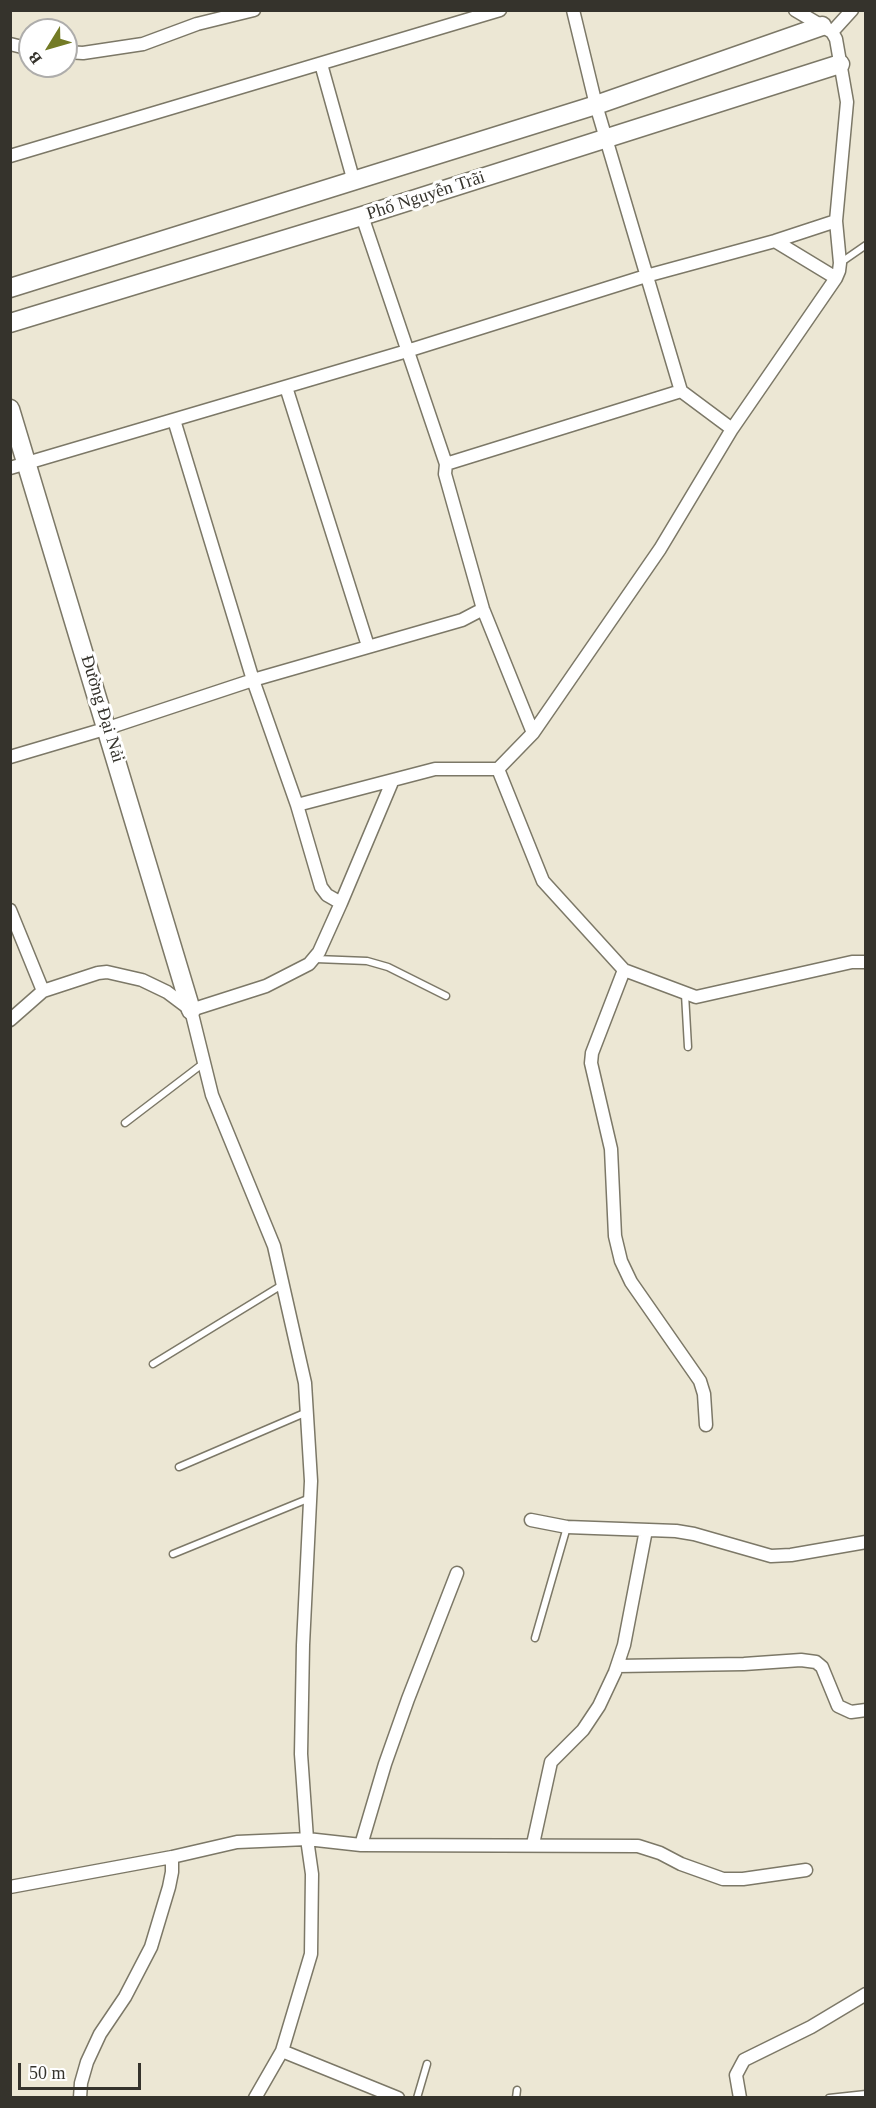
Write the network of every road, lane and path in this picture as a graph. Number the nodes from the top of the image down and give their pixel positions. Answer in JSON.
{"nodes":[{"id":1,"x":254,"y":10,"type":"edge"},
{"id":2,"x":500,"y":10,"type":"edge"},
{"id":3,"x":573,"y":10,"type":"edge"},
{"id":4,"x":795,"y":10,"type":"edge"},
{"id":5,"x":852,"y":10,"type":"edge"},
{"id":6,"x":827,"y":29,"type":"junction"},
{"id":7,"x":78,"y":53,"type":"edge"},
{"id":8,"x":321,"y":64,"type":"junction"},
{"id":9,"x":840,"y":64,"type":"junction"},
{"id":10,"x":596,"y":105,"type":"junction"},
{"id":11,"x":606,"y":139,"type":"junction"},
{"id":12,"x":10,"y":156,"type":"edge"},
{"id":13,"x":354,"y":182,"type":"junction"},
{"id":14,"x":362,"y":216,"type":"junction"},
{"id":15,"x":836,"y":220,"type":"junction"},
{"id":16,"x":775,"y":240,"type":"junction"},
{"id":17,"x":866,"y":245,"type":"edge"},
{"id":18,"x":840,"y":263,"type":"junction"},
{"id":19,"x":646,"y":276,"type":"junction"},
{"id":20,"x":836,"y":278,"type":"junction"},
{"id":21,"x":10,"y":288,"type":"edge"},
{"id":22,"x":10,"y":323,"type":"edge"},
{"id":23,"x":406,"y":351,"type":"junction"},
{"id":24,"x":286,"y":387,"type":"junction"},
{"id":25,"x":681,"y":391,"type":"junction"},
{"id":26,"x":10,"y":409,"type":"edge"},
{"id":27,"x":174,"y":420,"type":"junction"},
{"id":28,"x":732,"y":429,"type":"junction"},
{"id":29,"x":446,"y":464,"type":"junction"},
{"id":30,"x":19,"y":466,"type":"edge"},
{"id":31,"x":483,"y":609,"type":"junction"},
{"id":32,"x":368,"y":646,"type":"junction"},
{"id":33,"x":253,"y":680,"type":"junction"},
{"id":34,"x":108,"y":728,"type":"junction"},
{"id":35,"x":534,"y":733,"type":"junction"},
{"id":36,"x":10,"y":757,"type":"edge"},
{"id":37,"x":498,"y":769,"type":"junction"},
{"id":38,"x":392,"y":782,"type":"junction"},
{"id":39,"x":297,"y":805,"type":"junction"},
{"id":40,"x":341,"y":903,"type":"junction"},
{"id":41,"x":11,"y":914,"type":"edge"},
{"id":42,"x":315,"y":958,"type":"junction"},
{"id":43,"x":866,"y":962,"type":"edge"},
{"id":44,"x":624,"y":970,"type":"junction"},
{"id":45,"x":43,"y":991,"type":"junction"},
{"id":46,"x":685,"y":993,"type":"junction"},
{"id":47,"x":446,"y":996,"type":"dead end"},
{"id":48,"x":191,"y":1010,"type":"junction"},
{"id":49,"x":10,"y":1020,"type":"edge"},
{"id":50,"x":688,"y":1047,"type":"dead end"},
{"id":51,"x":205,"y":1062,"type":"junction"},
{"id":52,"x":125,"y":1123,"type":"dead end"},
{"id":53,"x":283,"y":1285,"type":"junction"},
{"id":54,"x":153,"y":1364,"type":"dead end"},
{"id":55,"x":307,"y":1412,"type":"junction"},
{"id":56,"x":706,"y":1425,"type":"dead end"},
{"id":57,"x":179,"y":1467,"type":"dead end"},
{"id":58,"x":310,"y":1498,"type":"junction"},
{"id":59,"x":531,"y":1520,"type":"dead end"},
{"id":60,"x":567,"y":1527,"type":"junction"},
{"id":61,"x":646,"y":1530,"type":"junction"},
{"id":62,"x":866,"y":1542,"type":"edge"},
{"id":63,"x":174,"y":1554,"type":"dead end"},
{"id":64,"x":457,"y":1573,"type":"dead end"},
{"id":65,"x":535,"y":1638,"type":"dead end"},
{"id":66,"x":617,"y":1666,"type":"junction"},
{"id":67,"x":866,"y":1710,"type":"edge"},
{"id":68,"x":307,"y":1839,"type":"junction"},
{"id":69,"x":533,"y":1844,"type":"junction"},
{"id":70,"x":361,"y":1845,"type":"junction"},
{"id":71,"x":172,"y":1857,"type":"junction"},
{"id":72,"x":806,"y":1870,"type":"dead end"},
{"id":73,"x":10,"y":1887,"type":"edge"},
{"id":74,"x":866,"y":1994,"type":"edge"},
{"id":75,"x":282,"y":2051,"type":"junction"},
{"id":76,"x":428,"y":2064,"type":"dead end"},
{"id":77,"x":517,"y":2090,"type":"dead end"},
{"id":78,"x":866,"y":2094,"type":"edge"},
{"id":79,"x":80,"y":2097,"type":"edge"},
{"id":80,"x":255,"y":2097,"type":"edge"},
{"id":81,"x":399,"y":2097,"type":"edge"},
{"id":82,"x":417,"y":2097,"type":"edge"},
{"id":83,"x":516,"y":2097,"type":"edge"},
{"id":84,"x":740,"y":2097,"type":"edge"},
{"id":85,"x":829,"y":2097,"type":"edge"}],
"edges":[{"from":1,"to":7,"type":"street"},
{"from":2,"to":8,"type":"street"},
{"from":3,"to":10,"type":"street"},
{"from":4,"to":6,"type":"street"},
{"from":5,"to":6,"type":"street"},
{"from":6,"to":9,"type":"street"},
{"from":6,"to":10,"type":"street","name":"Phố Nguyễn Trãi"},
{"from":8,"to":12,"type":"street"},
{"from":8,"to":13,"type":"street"},
{"from":9,"to":11,"type":"street","name":"Phố Nguyễn Trãi"},
{"from":9,"to":15,"type":"street"},
{"from":10,"to":11,"type":"street"},
{"from":10,"to":13,"type":"street","name":"Phố Nguyễn Trãi"},
{"from":11,"to":14,"type":"street","name":"Phố Nguyễn Trãi"},
{"from":11,"to":19,"type":"street"},
{"from":13,"to":21,"type":"street","name":"Phố Nguyễn Trãi"},
{"from":14,"to":22,"type":"street","name":"Phố Nguyễn Trãi"},
{"from":14,"to":23,"type":"street"},
{"from":15,"to":16,"type":"street"},
{"from":15,"to":18,"type":"street"},
{"from":16,"to":19,"type":"street"},
{"from":16,"to":20,"type":"street"},
{"from":17,"to":18,"type":"lane"},
{"from":18,"to":20,"type":"street"},
{"from":19,"to":23,"type":"street"},
{"from":19,"to":25,"type":"street"},
{"from":20,"to":28,"type":"street"},
{"from":23,"to":24,"type":"street"},
{"from":23,"to":29,"type":"street"},
{"from":24,"to":27,"type":"street"},
{"from":24,"to":32,"type":"street"},
{"from":25,"to":28,"type":"street"},
{"from":25,"to":29,"type":"street"},
{"from":26,"to":30,"type":"street","name":"Đường Đại Nải"},
{"from":27,"to":30,"type":"street"},
{"from":27,"to":33,"type":"street"},
{"from":28,"to":35,"type":"street"},
{"from":29,"to":31,"type":"street"},
{"from":30,"to":34,"type":"street","name":"Đường Đại Nải"},
{"from":31,"to":32,"type":"street"},
{"from":31,"to":35,"type":"street"},
{"from":32,"to":33,"type":"street"},
{"from":33,"to":34,"type":"street"},
{"from":33,"to":39,"type":"street"},
{"from":34,"to":36,"type":"street"},
{"from":34,"to":48,"type":"street","name":"Đường Đại Nải"},
{"from":35,"to":37,"type":"street"},
{"from":37,"to":38,"type":"street"},
{"from":37,"to":44,"type":"street"},
{"from":38,"to":39,"type":"street"},
{"from":38,"to":40,"type":"street"},
{"from":39,"to":40,"type":"street"},
{"from":40,"to":42,"type":"street"},
{"from":41,"to":45,"type":"street"},
{"from":42,"to":47,"type":"lane"},
{"from":42,"to":48,"type":"street"},
{"from":43,"to":46,"type":"street"},
{"from":44,"to":46,"type":"street"},
{"from":44,"to":56,"type":"street"},
{"from":45,"to":48,"type":"street"},
{"from":45,"to":49,"type":"street"},
{"from":46,"to":50,"type":"lane"},
{"from":48,"to":51,"type":"street"},
{"from":51,"to":52,"type":"lane"},
{"from":51,"to":53,"type":"street"},
{"from":53,"to":54,"type":"lane"},
{"from":53,"to":55,"type":"street"},
{"from":55,"to":57,"type":"lane"},
{"from":55,"to":58,"type":"street"},
{"from":58,"to":63,"type":"lane"},
{"from":58,"to":68,"type":"street"},
{"from":59,"to":60,"type":"street"},
{"from":60,"to":61,"type":"street"},
{"from":60,"to":65,"type":"lane"},
{"from":61,"to":62,"type":"street"},
{"from":61,"to":66,"type":"street"},
{"from":64,"to":70,"type":"street"},
{"from":66,"to":67,"type":"street"},
{"from":66,"to":69,"type":"street"},
{"from":68,"to":70,"type":"street"},
{"from":68,"to":71,"type":"street"},
{"from":68,"to":75,"type":"street"},
{"from":69,"to":70,"type":"street"},
{"from":69,"to":72,"type":"street"},
{"from":71,"to":73,"type":"street"},
{"from":71,"to":79,"type":"street"},
{"from":74,"to":84,"type":"street"},
{"from":75,"to":80,"type":"street"},
{"from":75,"to":81,"type":"street"},
{"from":76,"to":82,"type":"lane"},
{"from":77,"to":83,"type":"lane"},
{"from":78,"to":85,"type":"lane"}]}
